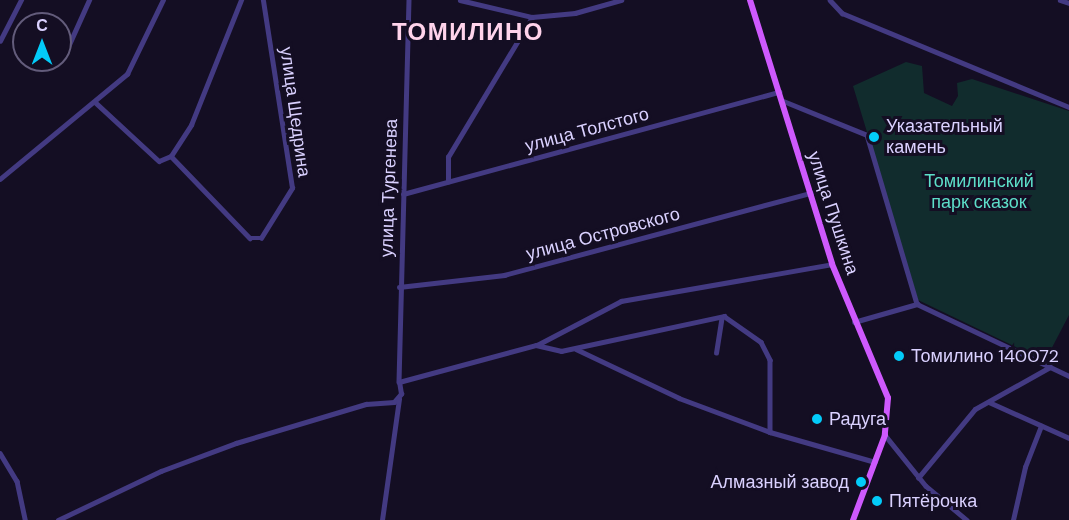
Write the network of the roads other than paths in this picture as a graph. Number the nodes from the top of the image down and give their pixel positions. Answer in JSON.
{"nodes":[{"id":1,"x":21,"y":0,"type":"edge"},
{"id":2,"x":89,"y":0,"type":"edge"},
{"id":3,"x":163,"y":0,"type":"edge"},
{"id":4,"x":241,"y":0,"type":"edge"},
{"id":5,"x":263,"y":0,"type":"edge"},
{"id":6,"x":409,"y":0,"type":"edge"},
{"id":7,"x":460,"y":0,"type":"edge"},
{"id":8,"x":621,"y":0,"type":"edge"},
{"id":9,"x":750,"y":0,"type":"edge"},
{"id":10,"x":830,"y":0,"type":"edge"},
{"id":11,"x":1060,"y":0,"type":"edge"},
{"id":12,"x":1069,"y":3,"type":"edge"},
{"id":13,"x":532,"y":17,"type":"junction"},
{"id":14,"x":72,"y":38,"type":"edge"},
{"id":15,"x":0,"y":41,"type":"edge"},
{"id":16,"x":779,"y":92,"type":"junction"},
{"id":17,"x":781,"y":100,"type":"junction"},
{"id":18,"x":95,"y":102,"type":"junction"},
{"id":19,"x":1069,"y":107,"type":"edge"},
{"id":20,"x":171,"y":156,"type":"junction"},
{"id":21,"x":0,"y":179,"type":"edge"},
{"id":22,"x":448,"y":182,"type":"junction"},
{"id":23,"x":811,"y":193,"type":"junction"},
{"id":24,"x":403,"y":194,"type":"junction"},
{"id":25,"x":832,"y":264,"type":"junction"},
{"id":26,"x":399,"y":287,"type":"junction"},
{"id":27,"x":917,"y":304,"type":"junction"},
{"id":28,"x":722,"y":317,"type":"junction"},
{"id":29,"x":854,"y":322,"type":"junction"},
{"id":30,"x":536,"y":345,"type":"junction"},
{"id":31,"x":576,"y":349,"type":"junction"},
{"id":32,"x":716,"y":353,"type":"dead end"},
{"id":33,"x":1050,"y":367,"type":"junction"},
{"id":34,"x":1069,"y":376,"type":"edge"},
{"id":35,"x":398,"y":380,"type":"junction"},
{"id":36,"x":399,"y":399,"type":"junction"},
{"id":37,"x":989,"y":402,"type":"junction"},
{"id":38,"x":1041,"y":426,"type":"junction"},
{"id":39,"x":770,"y":432,"type":"junction"},
{"id":40,"x":886,"y":433,"type":"junction"},
{"id":41,"x":1069,"y":438,"type":"edge"},
{"id":42,"x":0,"y":453,"type":"edge"},
{"id":43,"x":875,"y":462,"type":"junction"},
{"id":44,"x":918,"y":478,"type":"junction"},
{"id":45,"x":25,"y":520,"type":"edge"},
{"id":46,"x":58,"y":520,"type":"edge"},
{"id":47,"x":382,"y":520,"type":"edge"},
{"id":48,"x":854,"y":520,"type":"edge"},
{"id":49,"x":967,"y":520,"type":"edge"},
{"id":50,"x":1013,"y":520,"type":"edge"}],
"edges":[{"from":1,"to":15,"type":"street"},
{"from":2,"to":14,"type":"street"},
{"from":3,"to":18,"type":"street"},
{"from":4,"to":20,"type":"street"},
{"from":5,"to":20,"type":"street","name":"улица Щедрина"},
{"from":6,"to":24,"type":"street","name":"улица Тургенева"},
{"from":7,"to":13,"type":"street"},
{"from":8,"to":13,"type":"street"},
{"from":9,"to":16,"type":"main road","name":"улица Пушкина"},
{"from":10,"to":19,"type":"street"},
{"from":11,"to":12,"type":"street"},
{"from":13,"to":22,"type":"street"},
{"from":16,"to":17,"type":"main road","name":"улица Пушкина"},
{"from":16,"to":22,"type":"street","name":"улица Толстого"},
{"from":17,"to":23,"type":"main road","name":"улица Пушкина"},
{"from":17,"to":27,"type":"street"},
{"from":18,"to":20,"type":"street"},
{"from":18,"to":21,"type":"street"},
{"from":22,"to":24,"type":"street","name":"улица Толстого"},
{"from":23,"to":25,"type":"main road","name":"улица Пушкина"},
{"from":23,"to":26,"type":"street","name":"улица Островского"},
{"from":24,"to":26,"type":"street","name":"улица Тургенева"},
{"from":25,"to":29,"type":"main road","name":"улица Пушкина"},
{"from":25,"to":30,"type":"street"},
{"from":26,"to":35,"type":"street","name":"улица Тургенева"},
{"from":27,"to":29,"type":"street"},
{"from":27,"to":33,"type":"street"},
{"from":28,"to":31,"type":"street"},
{"from":28,"to":32,"type":"street"},
{"from":28,"to":39,"type":"street"},
{"from":29,"to":40,"type":"main road","name":"улица Пушкина"},
{"from":30,"to":31,"type":"street"},
{"from":30,"to":35,"type":"street"},
{"from":31,"to":39,"type":"street"},
{"from":33,"to":34,"type":"street"},
{"from":33,"to":37,"type":"street"},
{"from":35,"to":36,"type":"street","name":"улица Тургенева"},
{"from":36,"to":46,"type":"street"},
{"from":36,"to":47,"type":"street","name":"улица Тургенева"},
{"from":37,"to":38,"type":"street"},
{"from":37,"to":44,"type":"street"},
{"from":38,"to":41,"type":"street"},
{"from":38,"to":50,"type":"street"},
{"from":39,"to":43,"type":"street"},
{"from":40,"to":43,"type":"main road","name":"улица Пушкина"},
{"from":40,"to":44,"type":"street"},
{"from":42,"to":45,"type":"street"},
{"from":43,"to":48,"type":"main road","name":"улица Пушкина"},
{"from":44,"to":49,"type":"street"}]}
